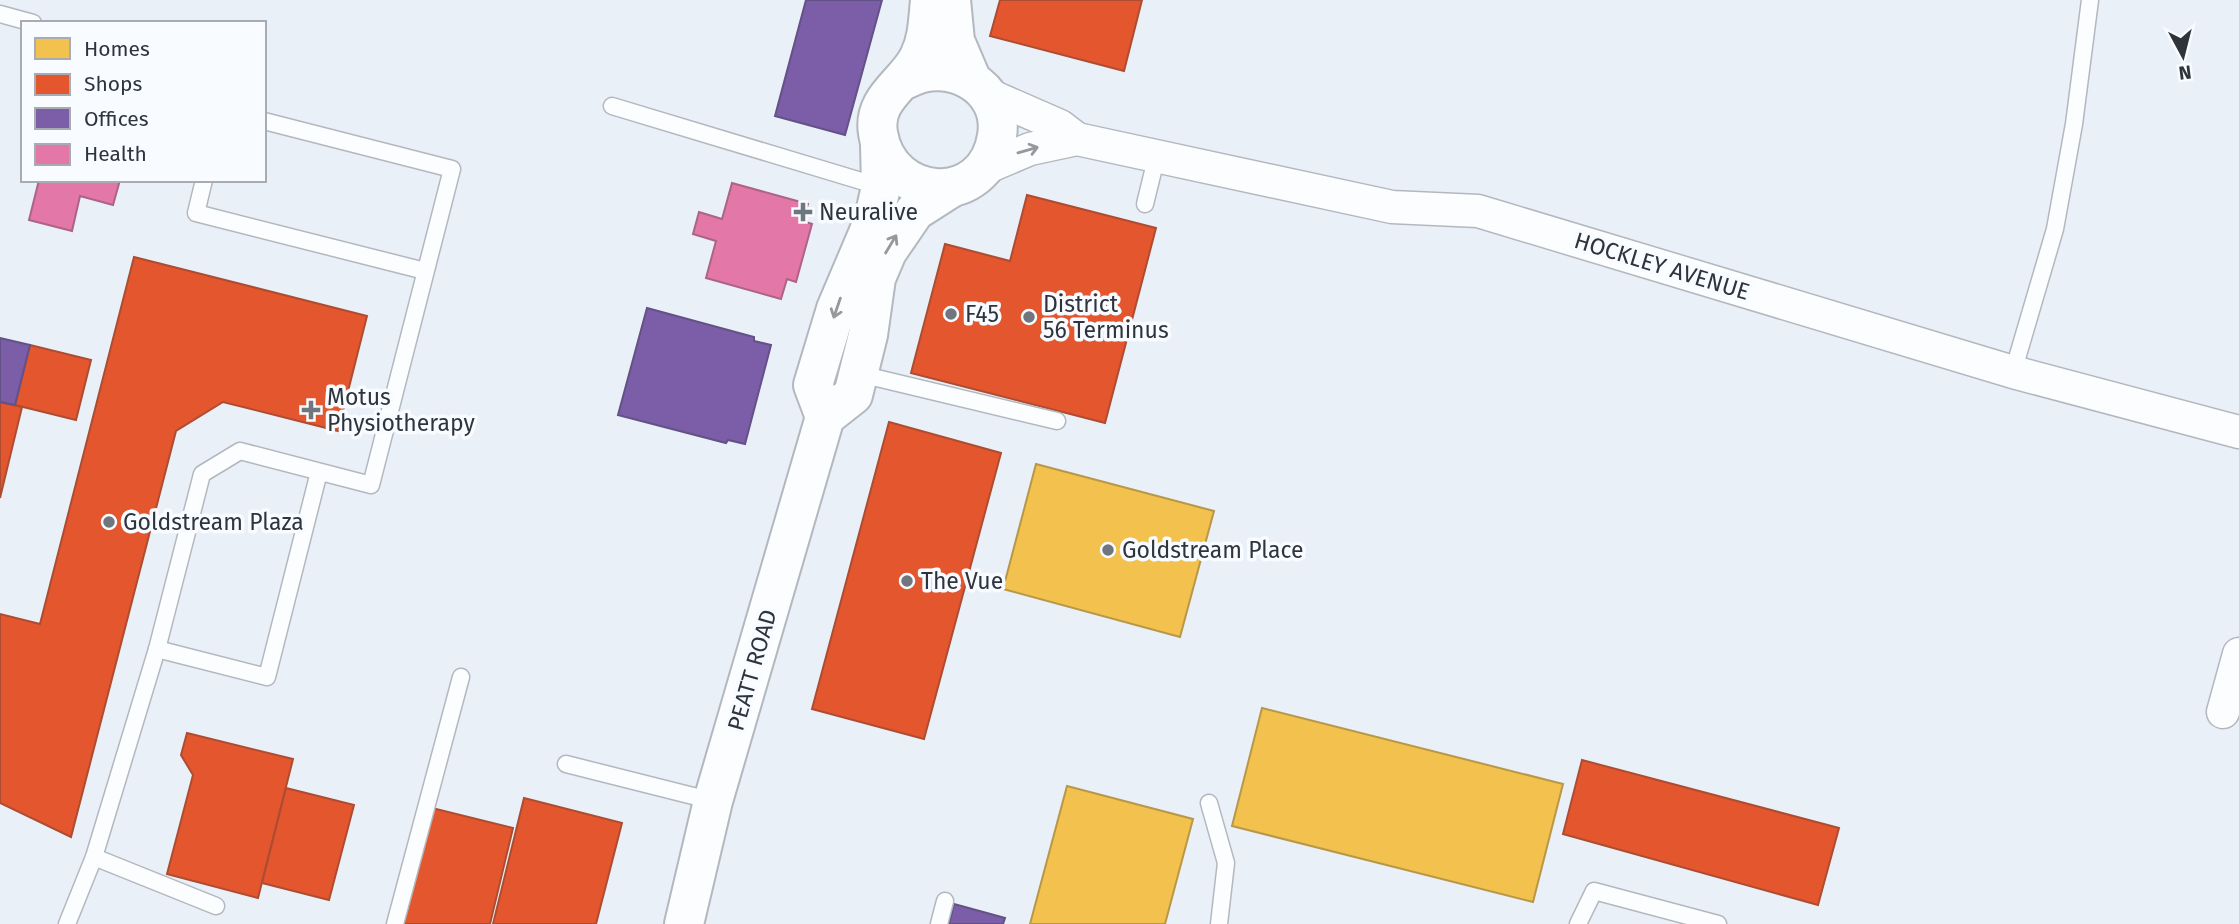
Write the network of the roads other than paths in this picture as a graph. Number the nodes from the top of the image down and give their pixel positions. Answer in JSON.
{"nodes":[{"id":1,"x":930,"y":0,"type":"edge"},
{"id":2,"x":951,"y":0,"type":"edge"},
{"id":3,"x":2090,"y":0,"type":"edge"},
{"id":4,"x":0,"y":14,"type":"edge"},
{"id":5,"x":26,"y":21,"type":"edge"},
{"id":6,"x":907,"y":79,"type":"junction"},
{"id":7,"x":980,"y":88,"type":"junction"},
{"id":8,"x":612,"y":106,"type":"dead end"},
{"id":9,"x":266,"y":122,"type":"edge"},
{"id":10,"x":1077,"y":139,"type":"junction"},
{"id":11,"x":880,"y":144,"type":"junction"},
{"id":12,"x":1157,"y":155,"type":"junction"},
{"id":13,"x":967,"y":179,"type":"junction"},
{"id":14,"x":204,"y":182,"type":"edge"},
{"id":15,"x":881,"y":187,"type":"junction"},
{"id":16,"x":1145,"y":204,"type":"dead end"},
{"id":17,"x":425,"y":271,"type":"junction"},
{"id":18,"x":2014,"y":372,"type":"junction"},
{"id":19,"x":860,"y":373,"type":"junction"},
{"id":20,"x":825,"y":417,"type":"junction"},
{"id":21,"x":1057,"y":421,"type":"dead end"},
{"id":22,"x":2239,"y":432,"type":"edge"},
{"id":23,"x":320,"y":472,"type":"junction"},
{"id":24,"x":157,"y":649,"type":"junction"},
{"id":25,"x":2239,"y":654,"type":"edge"},
{"id":26,"x":461,"y":677,"type":"dead end"},
{"id":27,"x":2222,"y":712,"type":"dead end"},
{"id":28,"x":566,"y":764,"type":"dead end"},
{"id":29,"x":713,"y":801,"type":"junction"},
{"id":30,"x":1209,"y":803,"type":"dead end"},
{"id":31,"x":94,"y":857,"type":"junction"},
{"id":32,"x":946,"y":901,"type":"dead end"},
{"id":33,"x":216,"y":906,"type":"dead end"},
{"id":34,"x":67,"y":924,"type":"edge"},
{"id":35,"x":395,"y":924,"type":"edge"},
{"id":36,"x":684,"y":924,"type":"edge"},
{"id":37,"x":939,"y":924,"type":"edge"},
{"id":38,"x":1219,"y":924,"type":"edge"},
{"id":39,"x":1578,"y":924,"type":"edge"},
{"id":40,"x":1718,"y":924,"type":"edge"}],
"edges":[{"from":1,"to":6,"type":"street"},
{"from":2,"to":7,"type":"street"},
{"from":3,"to":18,"type":"lane"},
{"from":4,"to":5,"type":"lane"},
{"from":6,"to":7,"type":"street"},
{"from":6,"to":11,"type":"street"},
{"from":7,"to":10,"type":"street","name":"HOCKLEY AVENUE"},
{"from":7,"to":13,"type":"street"},
{"from":8,"to":15,"type":"lane"},
{"from":9,"to":17,"type":"lane"},
{"from":10,"to":12,"type":"street","name":"HOCKLEY AVENUE"},
{"from":13,"to":10,"type":"street","name":"HOCKLEY AVENUE","one_way":true},
{"from":11,"to":13,"type":"street"},
{"from":11,"to":15,"type":"street"},
{"from":12,"to":16,"type":"lane"},
{"from":12,"to":18,"type":"street","name":"HOCKLEY AVENUE"},
{"from":19,"to":13,"type":"street","one_way":true},
{"from":14,"to":17,"type":"lane"},
{"from":15,"to":20,"type":"street","one_way":true},
{"from":17,"to":23,"type":"lane"},
{"from":18,"to":22,"type":"street","name":"HOCKLEY AVENUE"},
{"from":19,"to":20,"type":"street"},
{"from":19,"to":21,"type":"lane"},
{"from":20,"to":29,"type":"street","name":"PEATT ROAD"},
{"from":23,"to":24,"type":"lane"},
{"from":23,"to":24,"type":"lane"},
{"from":24,"to":31,"type":"lane"},
{"from":25,"to":27,"type":"street"},
{"from":26,"to":35,"type":"lane"},
{"from":28,"to":29,"type":"lane"},
{"from":29,"to":36,"type":"street","name":"PEATT ROAD"},
{"from":30,"to":38,"type":"lane"},
{"from":31,"to":33,"type":"lane"},
{"from":31,"to":34,"type":"lane"},
{"from":32,"to":37,"type":"lane"},
{"from":39,"to":40,"type":"lane"}]}
